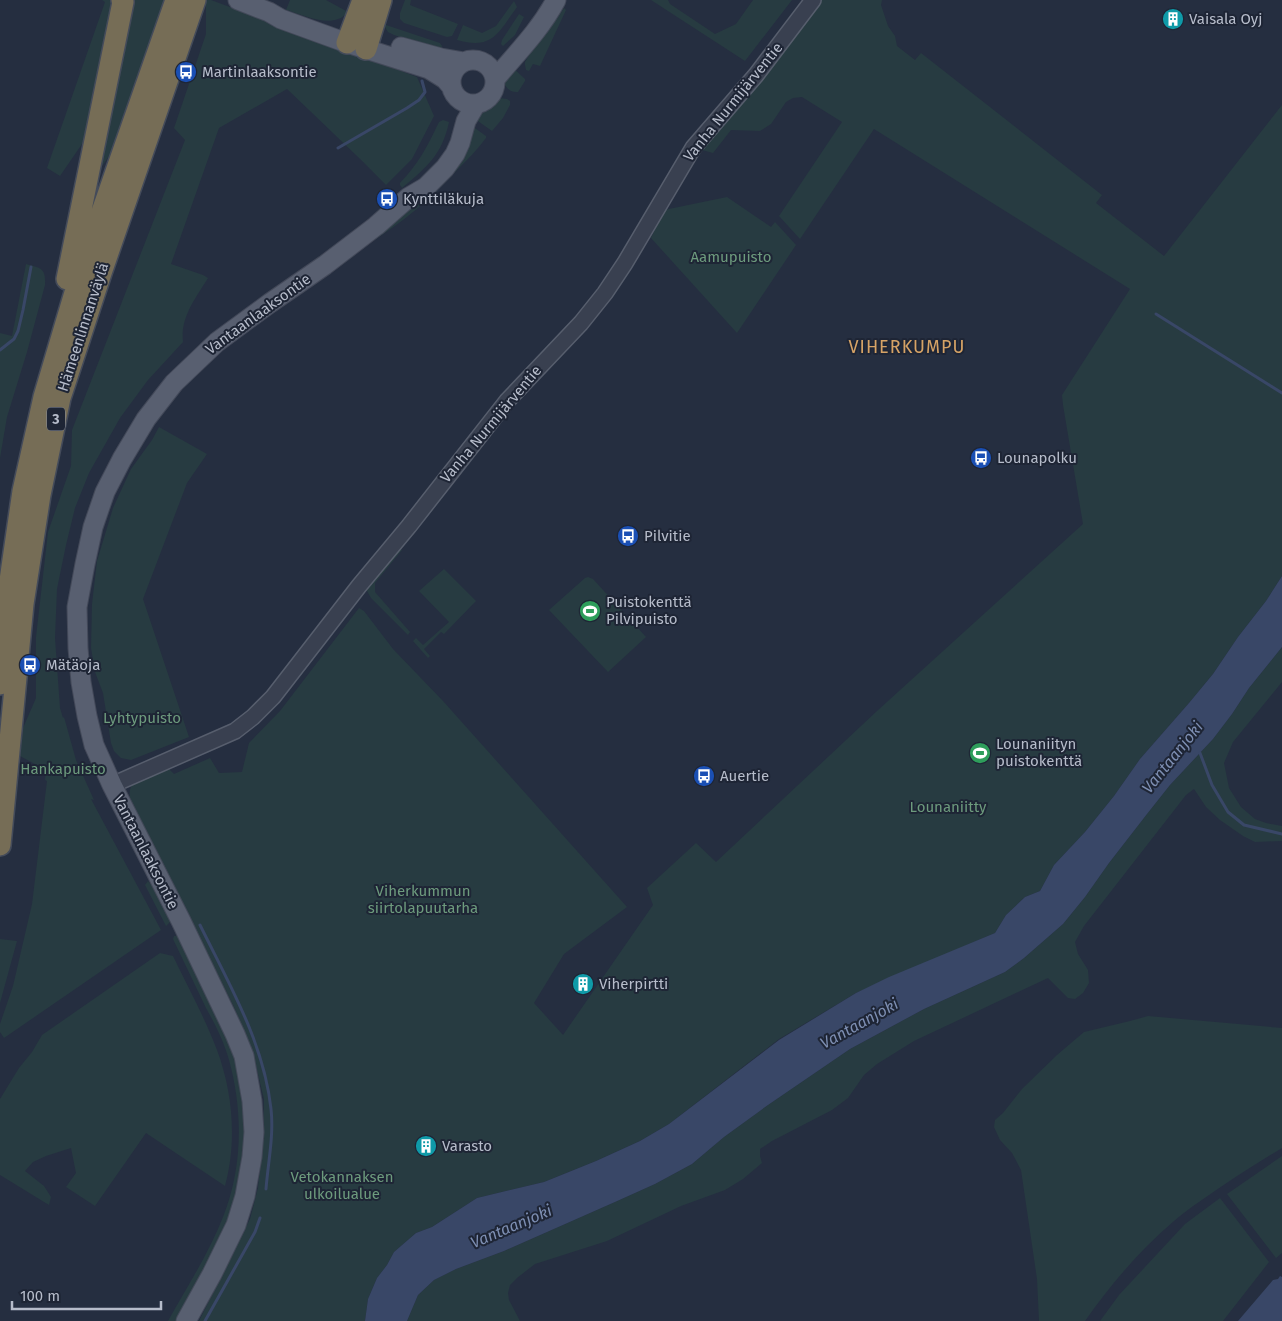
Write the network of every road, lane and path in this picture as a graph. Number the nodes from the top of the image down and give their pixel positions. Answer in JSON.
{"nodes":[{"id":1,"x":238,"y":0,"type":"edge"},
{"id":2,"x":363,"y":0,"type":"edge"},
{"id":3,"x":381,"y":0,"type":"edge"},
{"id":4,"x":543,"y":0,"type":"edge"},
{"id":5,"x":556,"y":0,"type":"edge"},
{"id":6,"x":813,"y":0,"type":"edge"},
{"id":7,"x":123,"y":1,"type":"edge"},
{"id":8,"x":184,"y":4,"type":"edge"},
{"id":9,"x":359,"y":40,"type":"junction"},
{"id":10,"x":474,"y":63,"type":"junction"},
{"id":11,"x":495,"y":79,"type":"junction"},
{"id":12,"x":454,"y":91,"type":"junction"},
{"id":13,"x":476,"y":104,"type":"junction"},
{"id":14,"x":409,"y":197,"type":"junction"},
{"id":15,"x":44,"y":397,"type":"junction"},
{"id":16,"x":0,"y":684,"type":"edge"},
{"id":17,"x":112,"y":785,"type":"junction"},
{"id":18,"x":0,"y":845,"type":"edge"},
{"id":19,"x":186,"y":1321,"type":"edge"}],
"edges":[{"from":1,"to":9,"type":"main road"},
{"from":2,"to":9,"type":"highway"},
{"from":3,"to":9,"type":"highway"},
{"from":4,"to":10,"type":"main road"},
{"from":5,"to":11,"type":"main road"},
{"from":6,"to":17,"type":"street","name":"Vanha Nurmijärventie"},
{"from":7,"to":15,"type":"highway"},
{"from":8,"to":15,"type":"highway","name":"Hämeenlinnanväylä","number":"3"},
{"from":8,"to":18,"type":"highway","name":"Hämeenlinnanväylä","number":"3"},
{"from":9,"to":10,"type":"main road"},
{"from":9,"to":12,"type":"main road"},
{"from":10,"to":11,"type":"main road"},
{"from":10,"to":12,"type":"main road"},
{"from":11,"to":13,"type":"main road"},
{"from":12,"to":13,"type":"main road"},
{"from":12,"to":14,"type":"main road","name":"Vantaanlaaksontie"},
{"from":13,"to":14,"type":"main road","name":"Vantaanlaaksontie"},
{"from":14,"to":17,"type":"main road","name":"Vantaanlaaksontie"},
{"from":15,"to":16,"type":"highway","name":"Hämeenlinnanväylä","number":"3"},
{"from":17,"to":19,"type":"main road","name":"Vantaanlaaksontie"}]}
